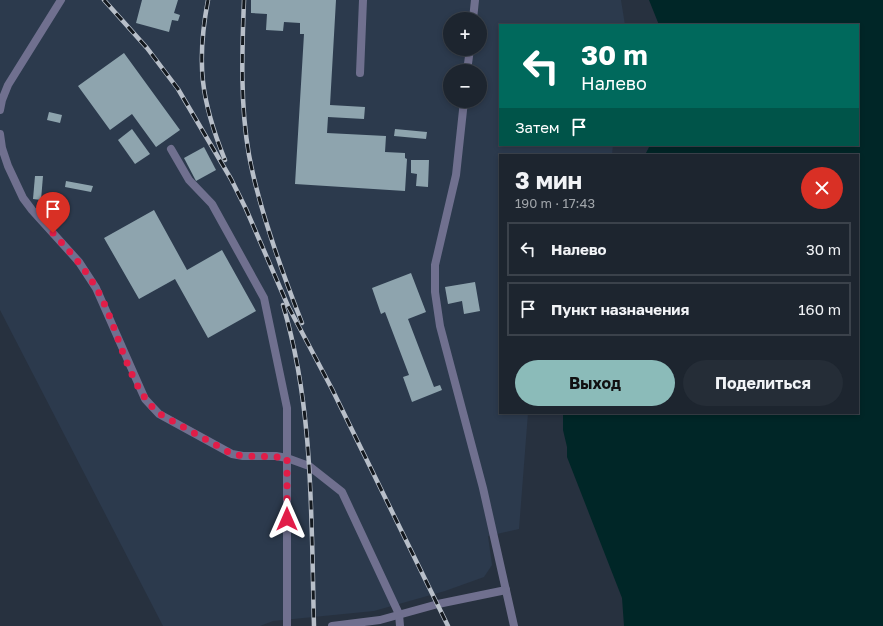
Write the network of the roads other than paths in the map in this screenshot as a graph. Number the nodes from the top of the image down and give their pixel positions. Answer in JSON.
{"nodes":[{"id":1,"x":61,"y":0,"type":"edge"},
{"id":2,"x":363,"y":0,"type":"edge"},
{"id":3,"x":475,"y":0,"type":"edge"},
{"id":4,"x":474,"y":12,"type":"edge"},
{"id":5,"x":360,"y":73,"type":"dead end"},
{"id":6,"x":463,"y":108,"type":"edge"},
{"id":7,"x":0,"y":110,"type":"edge"},
{"id":8,"x":0,"y":134,"type":"edge"},
{"id":9,"x":171,"y":149,"type":"dead end"},
{"id":10,"x":287,"y":458,"type":"junction"},
{"id":11,"x":506,"y":590,"type":"junction"},
{"id":12,"x":399,"y":614,"type":"junction"},
{"id":13,"x":287,"y":626,"type":"edge"},
{"id":14,"x":332,"y":626,"type":"edge"},
{"id":15,"x":400,"y":626,"type":"edge"},
{"id":16,"x":514,"y":626,"type":"edge"}],
"edges":[{"from":1,"to":7,"type":"street"},
{"from":2,"to":5,"type":"street"},
{"from":3,"to":4,"type":"street"},
{"from":6,"to":11,"type":"street"},
{"from":8,"to":10,"type":"street"},
{"from":9,"to":10,"type":"street"},
{"from":10,"to":12,"type":"street"},
{"from":10,"to":13,"type":"street"},
{"from":11,"to":12,"type":"street"},
{"from":11,"to":16,"type":"street"},
{"from":12,"to":14,"type":"street"},
{"from":12,"to":15,"type":"street"}]}
